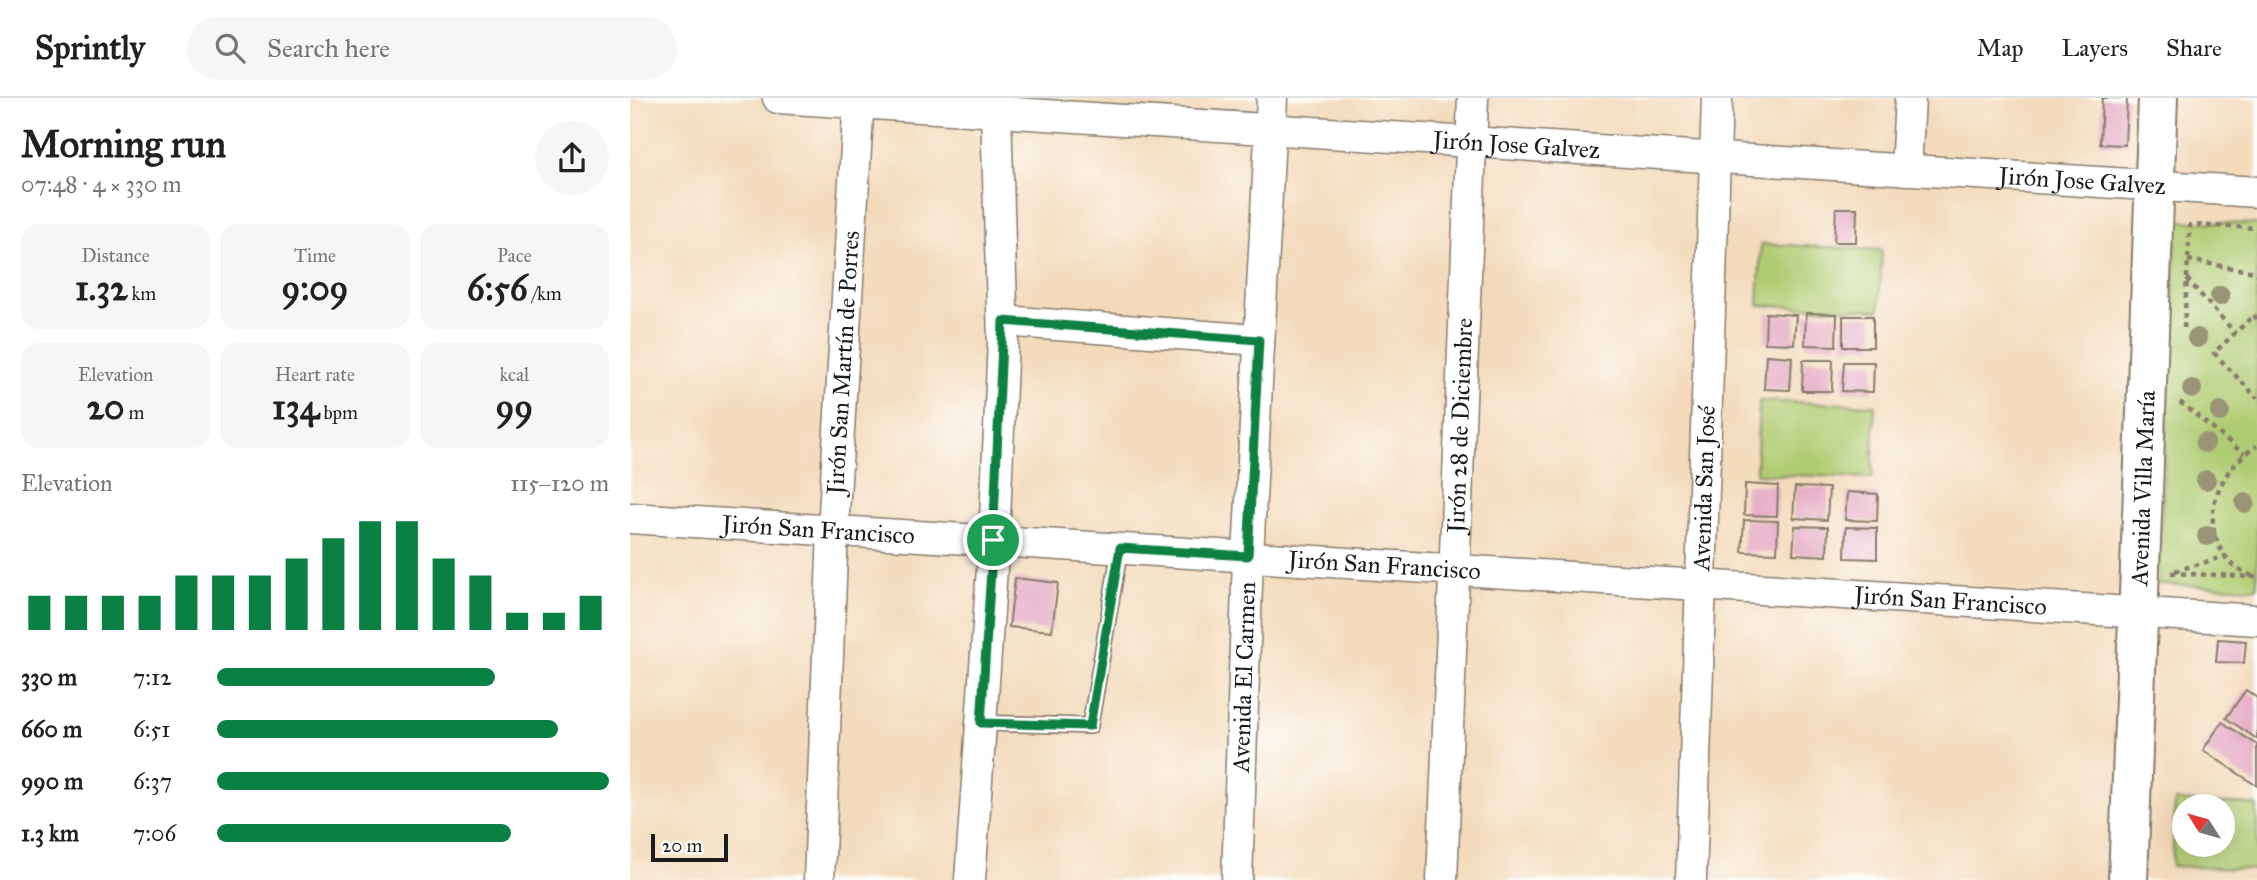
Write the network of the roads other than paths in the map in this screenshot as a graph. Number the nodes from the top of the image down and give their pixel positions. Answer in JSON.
{"nodes":[{"id":1,"x":778,"y":98,"type":"edge"},
{"id":2,"x":1272,"y":98,"type":"edge"},
{"id":3,"x":1473,"y":98,"type":"edge"},
{"id":4,"x":1717,"y":98,"type":"edge"},
{"id":5,"x":1909,"y":98,"type":"edge"},
{"id":6,"x":2158,"y":98,"type":"edge"},
{"id":7,"x":858,"y":101,"type":"edge"},
{"id":8,"x":997,"y":105,"type":"edge"},
{"id":9,"x":1270,"y":130,"type":"junction"},
{"id":10,"x":1471,"y":142,"type":"junction"},
{"id":11,"x":1715,"y":158,"type":"junction"},
{"id":12,"x":1906,"y":170,"type":"junction"},
{"id":13,"x":2155,"y":186,"type":"junction"},
{"id":14,"x":2257,"y":192,"type":"edge"},
{"id":15,"x":1003,"y":321,"type":"junction"},
{"id":16,"x":1259,"y":340,"type":"junction"},
{"id":17,"x":630,"y":517,"type":"edge"},
{"id":18,"x":833,"y":530,"type":"junction"},
{"id":19,"x":993,"y":540,"type":"junction"},
{"id":20,"x":1120,"y":548,"type":"junction"},
{"id":21,"x":1248,"y":556,"type":"junction"},
{"id":22,"x":1454,"y":569,"type":"junction"},
{"id":23,"x":1702,"y":585,"type":"junction"},
{"id":24,"x":2138,"y":612,"type":"junction"},
{"id":25,"x":2257,"y":620,"type":"edge"},
{"id":26,"x":981,"y":723,"type":"junction"},
{"id":27,"x":819,"y":880,"type":"edge"},
{"id":28,"x":970,"y":880,"type":"edge"},
{"id":29,"x":1237,"y":880,"type":"edge"},
{"id":30,"x":1442,"y":880,"type":"edge"},
{"id":31,"x":1691,"y":880,"type":"edge"},
{"id":32,"x":2128,"y":880,"type":"edge"}],
"edges":[{"from":1,"to":7,"type":"street","name":"Jirón Jose Galvez"},
{"from":2,"to":9,"type":"street","name":"Avenida El Carmen"},
{"from":3,"to":10,"type":"street","name":"Jirón 28 de Diciembre"},
{"from":4,"to":11,"type":"street","name":"Avenida San José"},
{"from":5,"to":12,"type":"street"},
{"from":6,"to":13,"type":"main road","name":"Avenida Villa María"},
{"from":7,"to":8,"type":"street","name":"Jirón Jose Galvez"},
{"from":7,"to":18,"type":"street","name":"Jirón San Martín de Porres"},
{"from":8,"to":9,"type":"street","name":"Jirón Jose Galvez"},
{"from":8,"to":15,"type":"street"},
{"from":9,"to":10,"type":"street","name":"Jirón Jose Galvez"},
{"from":9,"to":16,"type":"street","name":"Avenida El Carmen"},
{"from":10,"to":11,"type":"street","name":"Jirón Jose Galvez"},
{"from":10,"to":22,"type":"street","name":"Jirón 28 de Diciembre"},
{"from":11,"to":12,"type":"street","name":"Jirón Jose Galvez"},
{"from":11,"to":23,"type":"street","name":"Avenida San José"},
{"from":12,"to":13,"type":"street","name":"Jirón Jose Galvez"},
{"from":13,"to":14,"type":"street","name":"Jirón Jose Galvez"},
{"from":13,"to":24,"type":"main road","name":"Avenida Villa María"},
{"from":15,"to":16,"type":"street"},
{"from":15,"to":19,"type":"street"},
{"from":16,"to":21,"type":"street","name":"Avenida El Carmen"},
{"from":17,"to":18,"type":"street","name":"Jirón San Francisco"},
{"from":18,"to":19,"type":"street","name":"Jirón San Francisco"},
{"from":18,"to":27,"type":"street","name":"Jirón San Martín de Porres"},
{"from":19,"to":20,"type":"street","name":"Jirón San Francisco"},
{"from":19,"to":26,"type":"street"},
{"from":20,"to":21,"type":"street","name":"Jirón San Francisco"},
{"from":20,"to":26,"type":"lane"},
{"from":21,"to":22,"type":"street","name":"Jirón San Francisco"},
{"from":21,"to":29,"type":"street","name":"Avenida El Carmen"},
{"from":22,"to":23,"type":"street","name":"Jirón San Francisco"},
{"from":22,"to":30,"type":"street","name":"Jirón 28 de Diciembre"},
{"from":23,"to":24,"type":"street","name":"Jirón San Francisco"},
{"from":23,"to":31,"type":"street","name":"Avenida San José"},
{"from":24,"to":25,"type":"street","name":"Jirón San Francisco"},
{"from":24,"to":32,"type":"main road","name":"Avenida Villa María"},
{"from":26,"to":28,"type":"street"}]}
